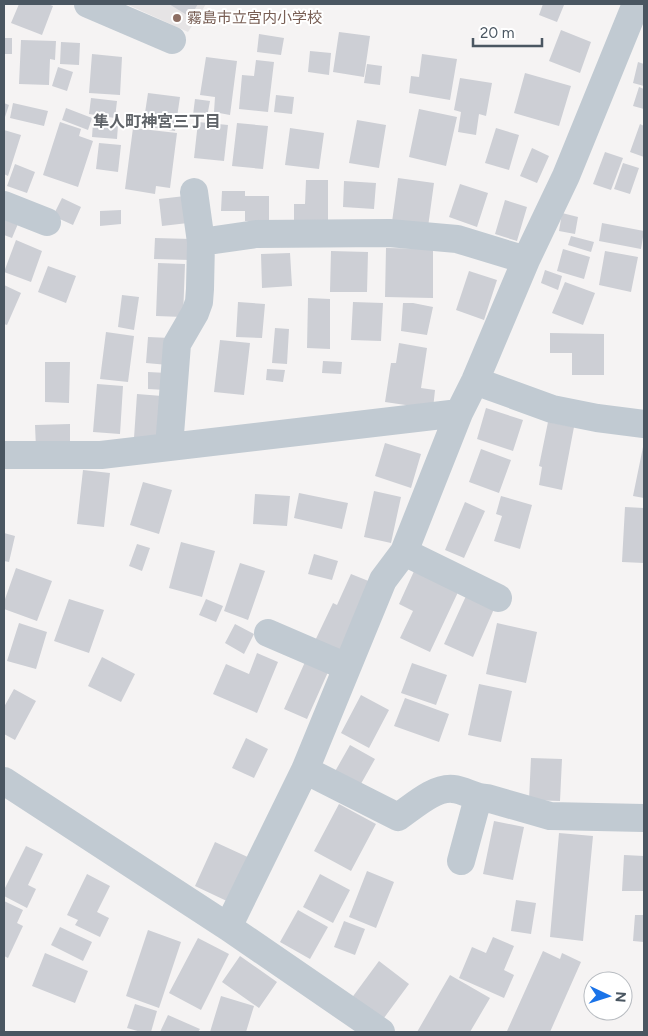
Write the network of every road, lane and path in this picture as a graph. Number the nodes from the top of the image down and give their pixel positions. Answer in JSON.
{"nodes":[{"id":1,"x":88,"y":4,"type":"edge"},
{"id":2,"x":636,"y":4,"type":"edge"},
{"id":3,"x":172,"y":40,"type":"dead end"},
{"id":4,"x":194,"y":192,"type":"dead end"},
{"id":5,"x":4,"y":204,"type":"edge"},
{"id":6,"x":47,"y":222,"type":"dead end"},
{"id":7,"x":201,"y":242,"type":"junction"},
{"id":8,"x":526,"y":260,"type":"junction"},
{"id":9,"x":475,"y":380,"type":"junction"},
{"id":10,"x":459,"y":413,"type":"junction"},
{"id":11,"x":644,"y":424,"type":"edge"},
{"id":12,"x":169,"y":447,"type":"junction"},
{"id":13,"x":4,"y":455,"type":"edge"},
{"id":14,"x":404,"y":552,"type":"junction"},
{"id":15,"x":498,"y":598,"type":"dead end"},
{"id":16,"x":268,"y":633,"type":"dead end"},
{"id":17,"x":347,"y":667,"type":"junction"},
{"id":18,"x":306,"y":770,"type":"junction"},
{"id":19,"x":4,"y":781,"type":"edge"},
{"id":20,"x":478,"y":798,"type":"junction"},
{"id":21,"x":644,"y":818,"type":"edge"},
{"id":22,"x":461,"y":861,"type":"dead end"},
{"id":23,"x":228,"y":927,"type":"junction"},
{"id":24,"x":351,"y":1024,"type":"edge"},
{"id":25,"x":381,"y":1032,"type":"edge"}],
"edges":[{"from":1,"to":3,"type":"street"},
{"from":2,"to":8,"type":"street"},
{"from":4,"to":7,"type":"street"},
{"from":5,"to":6,"type":"street"},
{"from":7,"to":8,"type":"street"},
{"from":7,"to":12,"type":"street"},
{"from":8,"to":9,"type":"street"},
{"from":9,"to":10,"type":"street"},
{"from":9,"to":11,"type":"street"},
{"from":10,"to":12,"type":"street"},
{"from":10,"to":14,"type":"street"},
{"from":12,"to":13,"type":"street"},
{"from":14,"to":15,"type":"street"},
{"from":14,"to":17,"type":"street"},
{"from":16,"to":17,"type":"street"},
{"from":17,"to":18,"type":"street"},
{"from":18,"to":20,"type":"street"},
{"from":18,"to":23,"type":"street"},
{"from":19,"to":23,"type":"street"},
{"from":20,"to":21,"type":"street"},
{"from":20,"to":22,"type":"street"},
{"from":23,"to":24,"type":"street"},
{"from":24,"to":25,"type":"street"}]}
